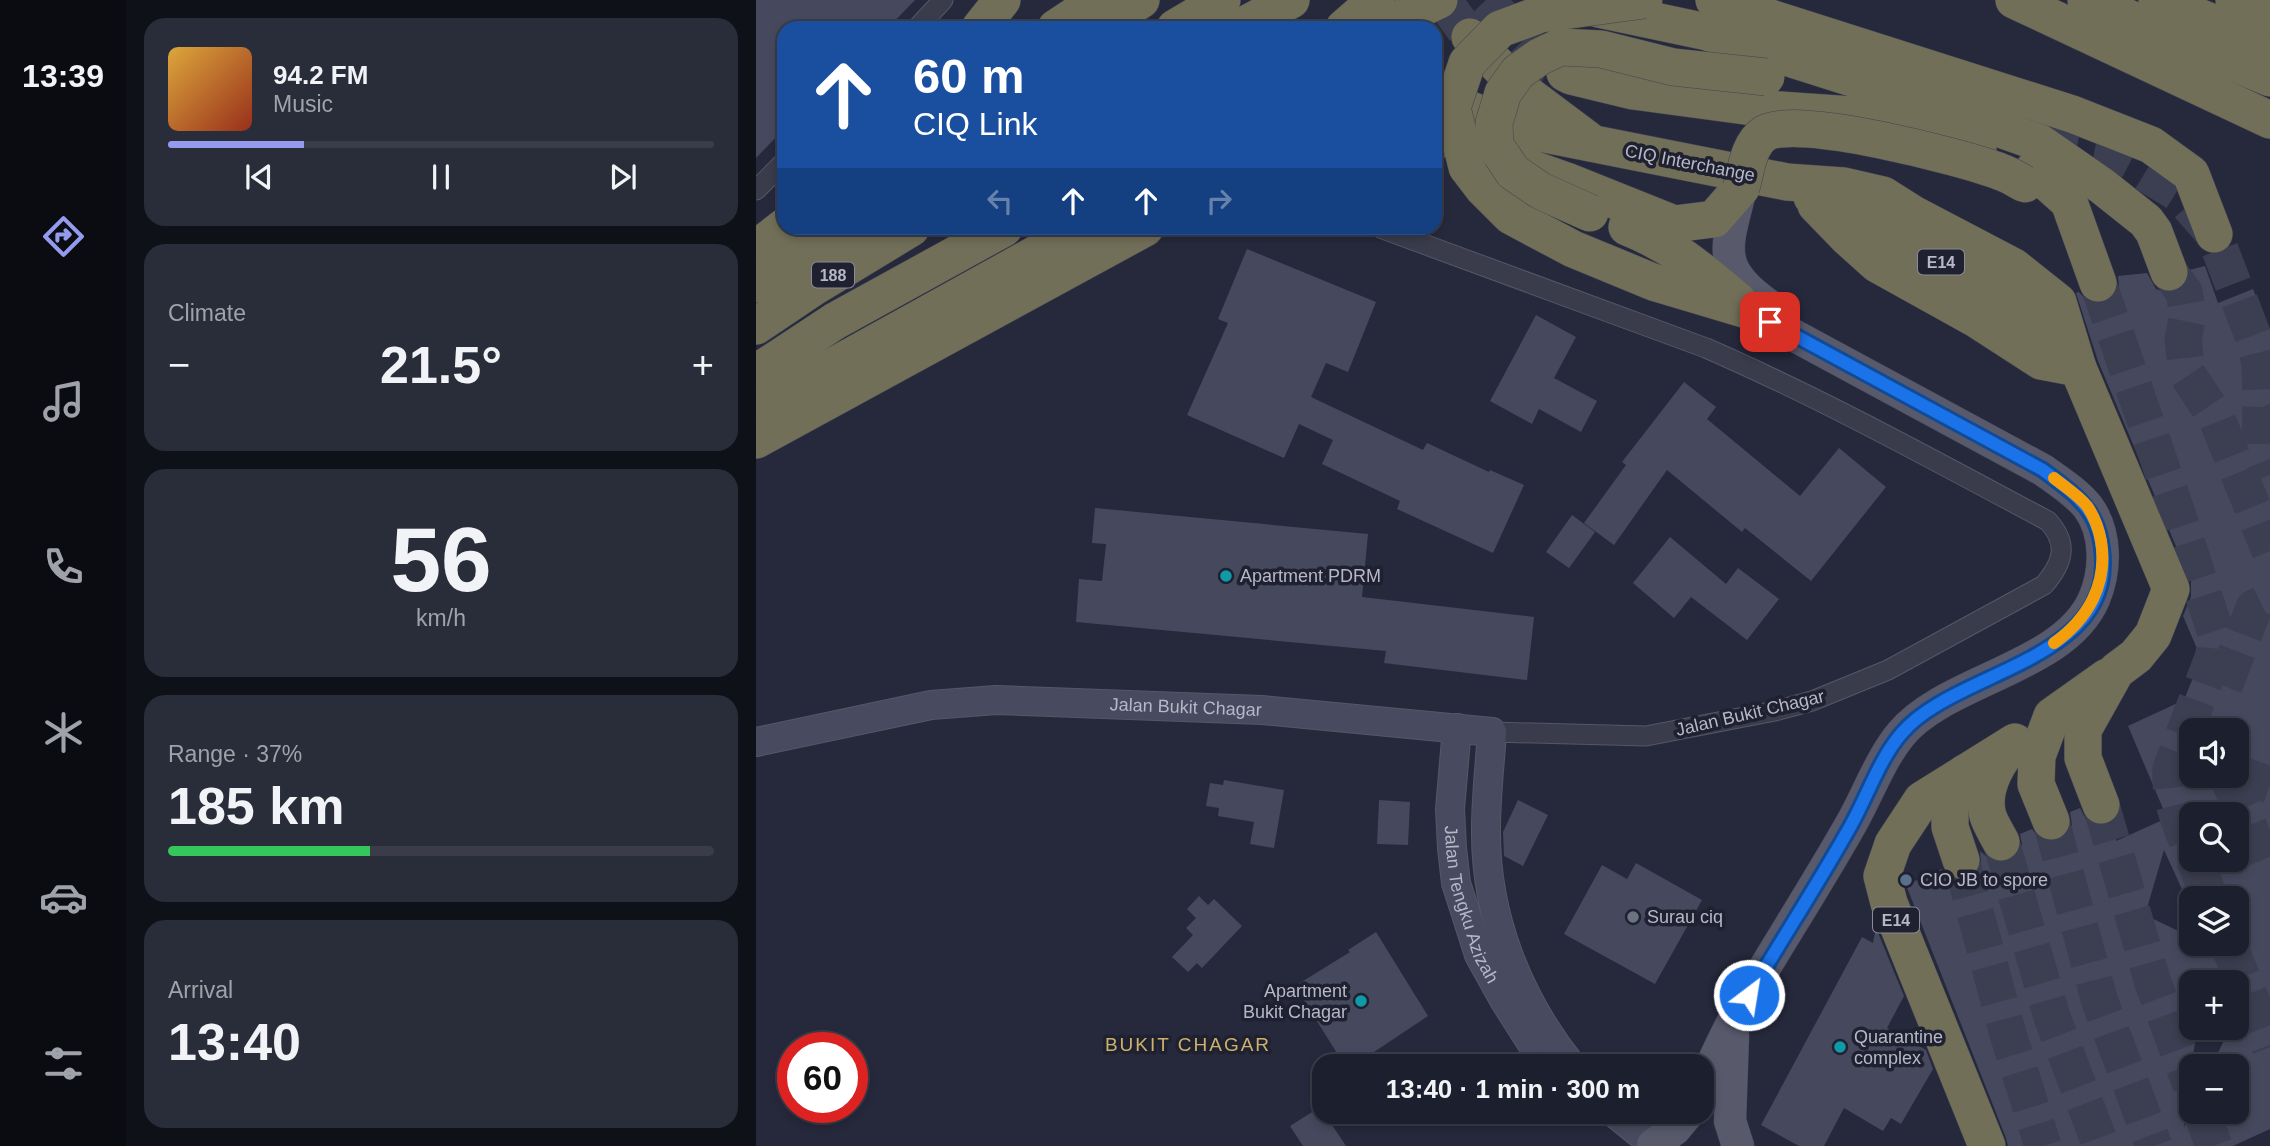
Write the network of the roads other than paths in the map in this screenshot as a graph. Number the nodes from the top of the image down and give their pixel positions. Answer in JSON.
{"nodes":[{"id":1,"x":943,"y":0,"type":"edge"},
{"id":2,"x":1002,"y":0,"type":"edge"},
{"id":3,"x":1060,"y":0,"type":"edge"},
{"id":4,"x":1098,"y":0,"type":"edge"},
{"id":5,"x":1141,"y":0,"type":"edge"},
{"id":6,"x":1291,"y":0,"type":"edge"},
{"id":7,"x":1376,"y":0,"type":"edge"},
{"id":8,"x":1439,"y":0,"type":"edge"},
{"id":9,"x":1535,"y":0,"type":"edge"},
{"id":10,"x":1714,"y":0,"type":"edge"},
{"id":11,"x":2014,"y":0,"type":"edge"},
{"id":12,"x":2086,"y":0,"type":"edge"},
{"id":13,"x":2157,"y":0,"type":"edge"},
{"id":14,"x":2234,"y":0,"type":"edge"},
{"id":15,"x":1216,"y":3,"type":"edge"},
{"id":16,"x":1616,"y":4,"type":"edge"},
{"id":17,"x":2270,"y":15,"type":"edge"},
{"id":18,"x":924,"y":21,"type":"edge"},
{"id":19,"x":985,"y":21,"type":"edge"},
{"id":20,"x":1040,"y":21,"type":"edge"},
{"id":21,"x":1066,"y":21,"type":"edge"},
{"id":22,"x":1108,"y":21,"type":"edge"},
{"id":23,"x":1186,"y":21,"type":"edge"},
{"id":24,"x":1252,"y":21,"type":"edge"},
{"id":25,"x":1352,"y":21,"type":"edge"},
{"id":26,"x":1395,"y":21,"type":"edge"},
{"id":27,"x":1470,"y":37,"type":"tunnel mouth"},
{"id":28,"x":2270,"y":46,"type":"edge"},
{"id":29,"x":1565,"y":73,"type":"tunnel mouth"},
{"id":30,"x":2270,"y":78,"type":"edge"},
{"id":31,"x":1890,"y":90,"type":"junction"},
{"id":32,"x":1442,"y":99,"type":"edge"},
{"id":33,"x":2270,"y":120,"type":"edge"},
{"id":34,"x":1442,"y":137,"type":"edge"},
{"id":35,"x":1593,"y":144,"type":"junction"},
{"id":36,"x":777,"y":169,"type":"edge"},
{"id":37,"x":2029,"y":177,"type":"junction"},
{"id":38,"x":1741,"y":188,"type":"junction"},
{"id":39,"x":1798,"y":189,"type":"junction"},
{"id":40,"x":756,"y":190,"type":"edge"},
{"id":41,"x":777,"y":232,"type":"edge"},
{"id":42,"x":2214,"y":234,"type":"dead end"},
{"id":43,"x":837,"y":235,"type":"edge"},
{"id":44,"x":899,"y":235,"type":"edge"},
{"id":45,"x":991,"y":235,"type":"edge"},
{"id":46,"x":1070,"y":235,"type":"edge"},
{"id":47,"x":1132,"y":235,"type":"edge"},
{"id":48,"x":1399,"y":235,"type":"edge"},
{"id":49,"x":756,"y":248,"type":"edge"},
{"id":50,"x":2098,"y":283,"type":"tunnel mouth"},
{"id":51,"x":756,"y":284,"type":"edge"},
{"id":52,"x":1747,"y":310,"type":"junction"},
{"id":53,"x":756,"y":326,"type":"edge"},
{"id":54,"x":2078,"y":368,"type":"junction"},
{"id":55,"x":756,"y":373,"type":"edge"},
{"id":56,"x":756,"y":409,"type":"edge"},
{"id":57,"x":1956,"y":413,"type":"junction"},
{"id":58,"x":756,"y":440,"type":"edge"},
{"id":59,"x":2116,"y":670,"type":"junction"},
{"id":60,"x":2052,"y":716,"type":"junction"},
{"id":61,"x":1458,"y":728,"type":"junction"},
{"id":62,"x":1492,"y":732,"type":"junction"},
{"id":63,"x":756,"y":742,"type":"edge"},
{"id":64,"x":2015,"y":742,"type":"junction"},
{"id":65,"x":1965,"y":774,"type":"junction"},
{"id":66,"x":2101,"y":805,"type":"tunnel mouth"},
{"id":67,"x":2051,"y":821,"type":"tunnel mouth"},
{"id":68,"x":2001,"y":842,"type":"tunnel mouth"},
{"id":69,"x":1961,"y":860,"type":"tunnel mouth"},
{"id":70,"x":1734,"y":1019,"type":"junction"},
{"id":71,"x":1538,"y":1054,"type":"edge"},
{"id":72,"x":1563,"y":1054,"type":"edge"},
{"id":73,"x":1714,"y":1062,"type":"edge"},
{"id":74,"x":1614,"y":1124,"type":"edge"},
{"id":75,"x":1625,"y":1124,"type":"edge"},
{"id":76,"x":1678,"y":1124,"type":"edge"},
{"id":77,"x":1689,"y":1124,"type":"edge"},
{"id":78,"x":1648,"y":1146,"type":"edge"},
{"id":79,"x":1688,"y":1146,"type":"edge"},
{"id":80,"x":1738,"y":1146,"type":"edge"},
{"id":81,"x":1987,"y":1146,"type":"edge"}],
"edges":[{"from":1,"to":18,"type":"street"},
{"from":2,"to":19,"type":"highway"},
{"from":3,"to":20,"type":"highway"},
{"from":4,"to":21,"type":"highway"},
{"from":5,"to":22,"type":"highway"},
{"from":6,"to":24,"type":"highway"},
{"from":7,"to":25,"type":"highway"},
{"from":8,"to":26,"type":"highway"},
{"from":9,"to":16,"type":"highway"},
{"from":10,"to":42,"type":"highway"},
{"from":11,"to":33,"type":"highway"},
{"from":12,"to":30,"type":"highway"},
{"from":13,"to":28,"type":"highway"},
{"from":14,"to":17,"type":"highway"},
{"from":15,"to":23,"type":"highway"},
{"from":16,"to":31,"type":"highway"},
{"from":16,"to":52,"type":"highway","bridge":true},
{"from":27,"to":35,"type":"highway"},
{"from":29,"to":37,"type":"highway"},
{"from":31,"to":37,"type":"highway"},
{"from":31,"to":52,"type":"highway","bridge":true},
{"from":32,"to":35,"type":"highway","name":"CIQ Interchange"},
{"from":34,"to":38,"type":"highway"},
{"from":35,"to":39,"type":"highway","name":"CIQ Interchange","number":"E14"},
{"from":36,"to":40,"type":"street"},
{"from":37,"to":38,"type":"highway","bridge":true},
{"from":37,"to":50,"type":"highway"},
{"from":38,"to":57,"type":"main road"},
{"from":39,"to":54,"type":"highway","number":"E14"},
{"from":39,"to":54,"type":"highway","number":"E14"},
{"from":41,"to":49,"type":"highway"},
{"from":43,"to":51,"type":"highway","number":"188"},
{"from":44,"to":53,"type":"highway","number":"188"},
{"from":45,"to":55,"type":"highway"},
{"from":46,"to":56,"type":"highway"},
{"from":47,"to":58,"type":"highway"},
{"from":48,"to":62,"type":"street","name":"Jalan Bukit Chagar"},
{"from":52,"to":57,"type":"main road"},
{"from":54,"to":59,"type":"highway","number":"E14"},
{"from":57,"to":70,"type":"main road"},
{"from":59,"to":60,"type":"highway","number":"E14"},
{"from":59,"to":66,"type":"highway","number":"E14"},
{"from":60,"to":64,"type":"highway","number":"E14"},
{"from":60,"to":67,"type":"highway"},
{"from":61,"to":62,"type":"main road","name":"Jalan Bukit Chagar"},
{"from":61,"to":63,"type":"main road","name":"Jalan Bukit Chagar"},
{"from":61,"to":71,"type":"main road","name":"Jalan Tengku Azizah"},
{"from":62,"to":72,"type":"main road","name":"Jalan Tengku Azizah"},
{"from":64,"to":65,"type":"highway","number":"E14"},
{"from":64,"to":68,"type":"highway","number":"E14"},
{"from":65,"to":69,"type":"highway"},
{"from":65,"to":81,"type":"highway","number":"E14"},
{"from":70,"to":73,"type":"main road"},
{"from":70,"to":80,"type":"main road"},
{"from":74,"to":78,"type":"main road"},
{"from":75,"to":78,"type":"main road"},
{"from":76,"to":78,"type":"main road"},
{"from":77,"to":79,"type":"main road"}]}
